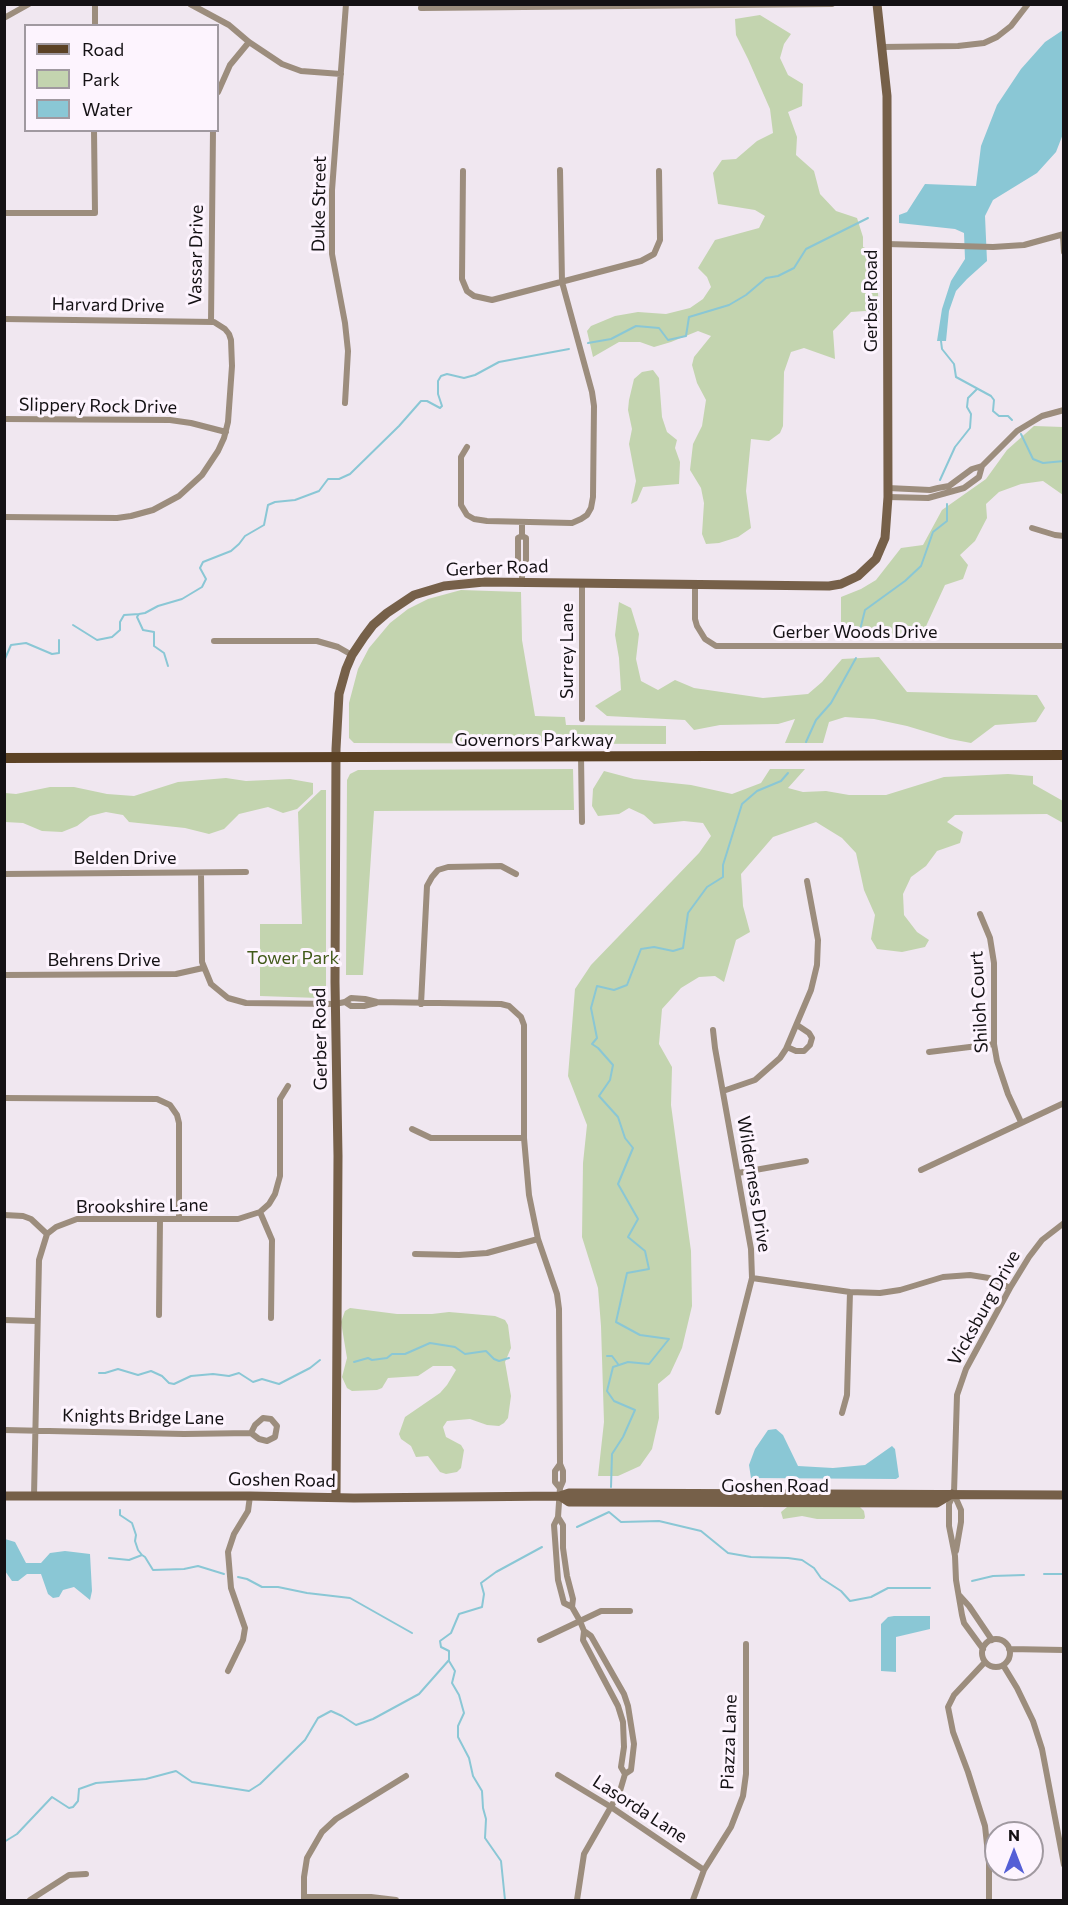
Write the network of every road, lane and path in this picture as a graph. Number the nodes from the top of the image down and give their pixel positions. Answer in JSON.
{"nodes":[{"id":1,"x":29,"y":4,"type":"edge"},
{"id":2,"x":95,"y":4,"type":"edge"},
{"id":3,"x":190,"y":4,"type":"edge"},
{"id":4,"x":346,"y":4,"type":"edge"},
{"id":5,"x":832,"y":4,"type":"edge"},
{"id":6,"x":877,"y":4,"type":"edge"},
{"id":7,"x":1028,"y":4,"type":"edge"},
{"id":8,"x":521,"y":6,"type":"edge"},
{"id":9,"x":421,"y":8,"type":"dead end"},
{"id":10,"x":4,"y":18,"type":"edge"},
{"id":11,"x":95,"y":24,"type":"edge"},
{"id":12,"x":249,"y":42,"type":"junction"},
{"id":13,"x":882,"y":47,"type":"junction"},
{"id":14,"x":341,"y":74,"type":"junction"},
{"id":15,"x":219,"y":90,"type":"edge"},
{"id":16,"x":94,"y":132,"type":"edge"},
{"id":17,"x":213,"y":132,"type":"edge"},
{"id":18,"x":560,"y":170,"type":"dead end"},
{"id":19,"x":463,"y":171,"type":"dead end"},
{"id":20,"x":659,"y":171,"type":"dead end"},
{"id":21,"x":4,"y":213,"type":"edge"},
{"id":22,"x":1063,"y":235,"type":"edge"},
{"id":23,"x":887,"y":244,"type":"junction"},
{"id":24,"x":1064,"y":252,"type":"edge"},
{"id":25,"x":562,"y":282,"type":"junction"},
{"id":26,"x":4,"y":319,"type":"edge"},
{"id":27,"x":210,"y":321,"type":"junction"},
{"id":28,"x":345,"y":403,"type":"dead end"},
{"id":29,"x":1064,"y":410,"type":"edge"},
{"id":30,"x":4,"y":419,"type":"edge"},
{"id":31,"x":226,"y":432,"type":"junction"},
{"id":32,"x":467,"y":447,"type":"dead end"},
{"id":33,"x":888,"y":493,"type":"junction"},
{"id":34,"x":4,"y":516,"type":"edge"},
{"id":35,"x":522,"y":522,"type":"junction"},
{"id":36,"x":1032,"y":528,"type":"dead end"},
{"id":37,"x":1064,"y":536,"type":"edge"},
{"id":38,"x":522,"y":582,"type":"junction"},
{"id":39,"x":582,"y":583,"type":"junction"},
{"id":40,"x":695,"y":585,"type":"junction"},
{"id":41,"x":214,"y":641,"type":"dead end"},
{"id":42,"x":1064,"y":646,"type":"edge"},
{"id":43,"x":352,"y":655,"type":"junction"},
{"id":44,"x":582,"y":719,"type":"dead end"},
{"id":45,"x":1064,"y":755,"type":"edge"},
{"id":46,"x":581,"y":756,"type":"junction"},
{"id":47,"x":336,"y":757,"type":"junction"},
{"id":48,"x":4,"y":758,"type":"edge"},
{"id":49,"x":582,"y":822,"type":"dead end"},
{"id":50,"x":246,"y":872,"type":"dead end"},
{"id":51,"x":201,"y":873,"type":"junction"},
{"id":52,"x":4,"y":874,"type":"edge"},
{"id":53,"x":516,"y":874,"type":"dead end"},
{"id":54,"x":807,"y":881,"type":"dead end"},
{"id":55,"x":980,"y":914,"type":"dead end"},
{"id":56,"x":203,"y":968,"type":"junction"},
{"id":57,"x":4,"y":975,"type":"edge"},
{"id":58,"x":340,"y":1003,"type":"junction"},
{"id":59,"x":421,"y":1004,"type":"junction"},
{"id":60,"x":796,"y":1025,"type":"junction"},
{"id":61,"x":713,"y":1030,"type":"dead end"},
{"id":62,"x":994,"y":1044,"type":"junction"},
{"id":63,"x":787,"y":1047,"type":"junction"},
{"id":64,"x":929,"y":1052,"type":"dead end"},
{"id":65,"x":288,"y":1086,"type":"dead end"},
{"id":66,"x":723,"y":1091,"type":"junction"},
{"id":67,"x":4,"y":1098,"type":"edge"},
{"id":68,"x":1064,"y":1103,"type":"edge"},
{"id":69,"x":1021,"y":1122,"type":"junction"},
{"id":70,"x":412,"y":1130,"type":"dead end"},
{"id":71,"x":524,"y":1138,"type":"junction"},
{"id":72,"x":806,"y":1161,"type":"dead end"},
{"id":73,"x":921,"y":1170,"type":"dead end"},
{"id":74,"x":738,"y":1173,"type":"junction"},
{"id":75,"x":260,"y":1212,"type":"junction"},
{"id":76,"x":4,"y":1215,"type":"edge"},
{"id":77,"x":160,"y":1218,"type":"junction"},
{"id":78,"x":179,"y":1219,"type":"junction"},
{"id":79,"x":1064,"y":1223,"type":"edge"},
{"id":80,"x":47,"y":1234,"type":"junction"},
{"id":81,"x":538,"y":1239,"type":"junction"},
{"id":82,"x":415,"y":1254,"type":"dead end"},
{"id":83,"x":752,"y":1278,"type":"junction"},
{"id":84,"x":1010,"y":1288,"type":"junction"},
{"id":85,"x":850,"y":1292,"type":"junction"},
{"id":86,"x":159,"y":1315,"type":"dead end"},
{"id":87,"x":271,"y":1318,"type":"dead end"},
{"id":88,"x":4,"y":1320,"type":"edge"},
{"id":89,"x":36,"y":1321,"type":"junction"},
{"id":90,"x":718,"y":1412,"type":"dead end"},
{"id":91,"x":842,"y":1413,"type":"dead end"},
{"id":92,"x":4,"y":1430,"type":"edge"},
{"id":93,"x":34,"y":1430,"type":"junction"},
{"id":94,"x":252,"y":1432,"type":"dead end"},
{"id":95,"x":560,"y":1492,"type":"junction"},
{"id":96,"x":954,"y":1493,"type":"junction"},
{"id":97,"x":1064,"y":1495,"type":"edge"},
{"id":98,"x":4,"y":1496,"type":"edge"},
{"id":99,"x":34,"y":1496,"type":"junction"},
{"id":100,"x":250,"y":1496,"type":"junction"},
{"id":101,"x":336,"y":1497,"type":"junction"},
{"id":102,"x":955,"y":1556,"type":"junction"},
{"id":103,"x":959,"y":1595,"type":"junction"},
{"id":104,"x":630,"y":1611,"type":"dead end"},
{"id":105,"x":579,"y":1621,"type":"junction"},
{"id":106,"x":584,"y":1631,"type":"junction"},
{"id":107,"x":540,"y":1640,"type":"dead end"},
{"id":108,"x":992,"y":1640,"type":"junction"},
{"id":109,"x":746,"y":1644,"type":"dead end"},
{"id":110,"x":982,"y":1649,"type":"junction"},
{"id":111,"x":1009,"y":1649,"type":"junction"},
{"id":112,"x":1064,"y":1650,"type":"edge"},
{"id":113,"x":984,"y":1662,"type":"junction"},
{"id":114,"x":1003,"y":1665,"type":"junction"},
{"id":115,"x":228,"y":1671,"type":"dead end"},
{"id":116,"x":625,"y":1774,"type":"junction"},
{"id":117,"x":558,"y":1775,"type":"dead end"},
{"id":118,"x":406,"y":1776,"type":"dead end"},
{"id":119,"x":611,"y":1807,"type":"junction"},
{"id":120,"x":1064,"y":1864,"type":"edge"},
{"id":121,"x":704,"y":1870,"type":"junction"},
{"id":122,"x":86,"y":1874,"type":"dead end"},
{"id":123,"x":304,"y":1899,"type":"edge"},
{"id":124,"x":30,"y":1900,"type":"edge"},
{"id":125,"x":396,"y":1900,"type":"edge"},
{"id":126,"x":578,"y":1900,"type":"edge"},
{"id":127,"x":693,"y":1900,"type":"edge"},
{"id":128,"x":989,"y":1900,"type":"edge"}],
"edges":[{"from":1,"to":10,"type":"street"},
{"from":2,"to":11,"type":"street"},
{"from":3,"to":12,"type":"street"},
{"from":4,"to":14,"type":"street","name":"Duke Street"},
{"from":5,"to":8,"type":"street"},
{"from":6,"to":13,"type":"street","name":"Gerber Road"},
{"from":7,"to":13,"type":"street"},
{"from":8,"to":9,"type":"street"},
{"from":12,"to":14,"type":"street"},
{"from":12,"to":15,"type":"street"},
{"from":13,"to":23,"type":"street","name":"Gerber Road"},
{"from":14,"to":28,"type":"street","name":"Duke Street"},
{"from":16,"to":21,"type":"street"},
{"from":17,"to":27,"type":"street","name":"Vassar Drive"},
{"from":18,"to":25,"type":"street"},
{"from":19,"to":25,"type":"street"},
{"from":20,"to":25,"type":"street"},
{"from":22,"to":23,"type":"street"},
{"from":22,"to":24,"type":"street"},
{"from":23,"to":33,"type":"street","name":"Gerber Road"},
{"from":25,"to":35,"type":"street"},
{"from":26,"to":27,"type":"street","name":"Harvard Drive"},
{"from":27,"to":31,"type":"street","name":"Vassar Drive"},
{"from":29,"to":33,"type":"street"},
{"from":30,"to":31,"type":"street","name":"Slippery Rock Drive"},
{"from":31,"to":34,"type":"street","name":"Vassar Drive"},
{"from":32,"to":35,"type":"street"},
{"from":33,"to":40,"type":"street","name":"Gerber Road"},
{"from":35,"to":38,"type":"street"},
{"from":36,"to":37,"type":"street"},
{"from":38,"to":39,"type":"street","name":"Gerber Road"},
{"from":38,"to":43,"type":"street","name":"Gerber Road"},
{"from":39,"to":40,"type":"street","name":"Gerber Road"},
{"from":39,"to":44,"type":"street","name":"Surrey Lane"},
{"from":40,"to":42,"type":"street","name":"Gerber Woods Drive"},
{"from":41,"to":43,"type":"street"},
{"from":43,"to":47,"type":"street","name":"Gerber Road"},
{"from":45,"to":46,"type":"main road","name":"Governors Parkway"},
{"from":46,"to":47,"type":"main road","name":"Governors Parkway"},
{"from":46,"to":49,"type":"street"},
{"from":47,"to":48,"type":"main road","name":"Governors Parkway"},
{"from":47,"to":58,"type":"street","name":"Gerber Road"},
{"from":50,"to":51,"type":"street","name":"Belden Drive"},
{"from":51,"to":52,"type":"street","name":"Belden Drive"},
{"from":51,"to":56,"type":"street"},
{"from":53,"to":59,"type":"street"},
{"from":54,"to":60,"type":"street"},
{"from":55,"to":62,"type":"street","name":"Shiloh Court"},
{"from":56,"to":57,"type":"street","name":"Behrens Drive"},
{"from":56,"to":58,"type":"street"},
{"from":58,"to":59,"type":"street"},
{"from":58,"to":101,"type":"street","name":"Gerber Road"},
{"from":59,"to":71,"type":"street"},
{"from":60,"to":63,"type":"street"},
{"from":60,"to":63,"type":"street"},
{"from":61,"to":66,"type":"street","name":"Wilderness Drive"},
{"from":62,"to":64,"type":"street"},
{"from":62,"to":69,"type":"street","name":"Shiloh Court"},
{"from":63,"to":66,"type":"street"},
{"from":65,"to":75,"type":"street"},
{"from":66,"to":74,"type":"street","name":"Wilderness Drive"},
{"from":67,"to":78,"type":"street"},
{"from":68,"to":69,"type":"street"},
{"from":69,"to":73,"type":"street"},
{"from":70,"to":71,"type":"street"},
{"from":71,"to":81,"type":"street"},
{"from":72,"to":74,"type":"street"},
{"from":74,"to":83,"type":"street","name":"Wilderness Drive"},
{"from":75,"to":78,"type":"street","name":"Brookshire Lane"},
{"from":75,"to":87,"type":"street"},
{"from":76,"to":80,"type":"street"},
{"from":77,"to":78,"type":"street","name":"Brookshire Lane"},
{"from":77,"to":80,"type":"street","name":"Brookshire Lane"},
{"from":77,"to":86,"type":"street"},
{"from":79,"to":84,"type":"street","name":"Vicksburg Drive"},
{"from":80,"to":89,"type":"street"},
{"from":81,"to":82,"type":"street"},
{"from":81,"to":95,"type":"street"},
{"from":83,"to":85,"type":"street"},
{"from":83,"to":90,"type":"street","name":"Wilderness Drive"},
{"from":84,"to":85,"type":"street"},
{"from":84,"to":96,"type":"street","name":"Vicksburg Drive"},
{"from":85,"to":91,"type":"street"},
{"from":88,"to":89,"type":"street"},
{"from":89,"to":93,"type":"street"},
{"from":92,"to":93,"type":"street","name":"Knights Bridge Lane"},
{"from":93,"to":94,"type":"street","name":"Knights Bridge Lane"},
{"from":93,"to":99,"type":"street"},
{"from":95,"to":96,"type":"street","name":"Goshen Road"},
{"from":95,"to":101,"type":"street","name":"Goshen Road"},
{"from":95,"to":105,"type":"street"},
{"from":96,"to":97,"type":"street","name":"Goshen Road"},
{"from":96,"to":102,"type":"street"},
{"from":96,"to":102,"type":"street"},
{"from":98,"to":99,"type":"street","name":"Goshen Road"},
{"from":99,"to":100,"type":"street","name":"Goshen Road"},
{"from":100,"to":101,"type":"street","name":"Goshen Road"},
{"from":100,"to":115,"type":"street"},
{"from":102,"to":103,"type":"street"},
{"from":103,"to":108,"type":"street"},
{"from":103,"to":110,"type":"street"},
{"from":104,"to":105,"type":"street"},
{"from":105,"to":106,"type":"street"},
{"from":105,"to":107,"type":"street"},
{"from":106,"to":116,"type":"street"},
{"from":106,"to":116,"type":"street"},
{"from":108,"to":110,"type":"street"},
{"from":108,"to":111,"type":"street"},
{"from":109,"to":121,"type":"street","name":"Piazza Lane"},
{"from":110,"to":113,"type":"street"},
{"from":111,"to":112,"type":"street"},
{"from":111,"to":114,"type":"street"},
{"from":113,"to":114,"type":"street"},
{"from":113,"to":128,"type":"street"},
{"from":114,"to":120,"type":"street"},
{"from":116,"to":119,"type":"street"},
{"from":117,"to":119,"type":"street","name":"Lasorda Lane"},
{"from":118,"to":123,"type":"street"},
{"from":119,"to":121,"type":"street","name":"Lasorda Lane"},
{"from":119,"to":126,"type":"street"},
{"from":121,"to":127,"type":"street","name":"Piazza Lane"},
{"from":122,"to":124,"type":"street"},
{"from":123,"to":125,"type":"street"}]}
